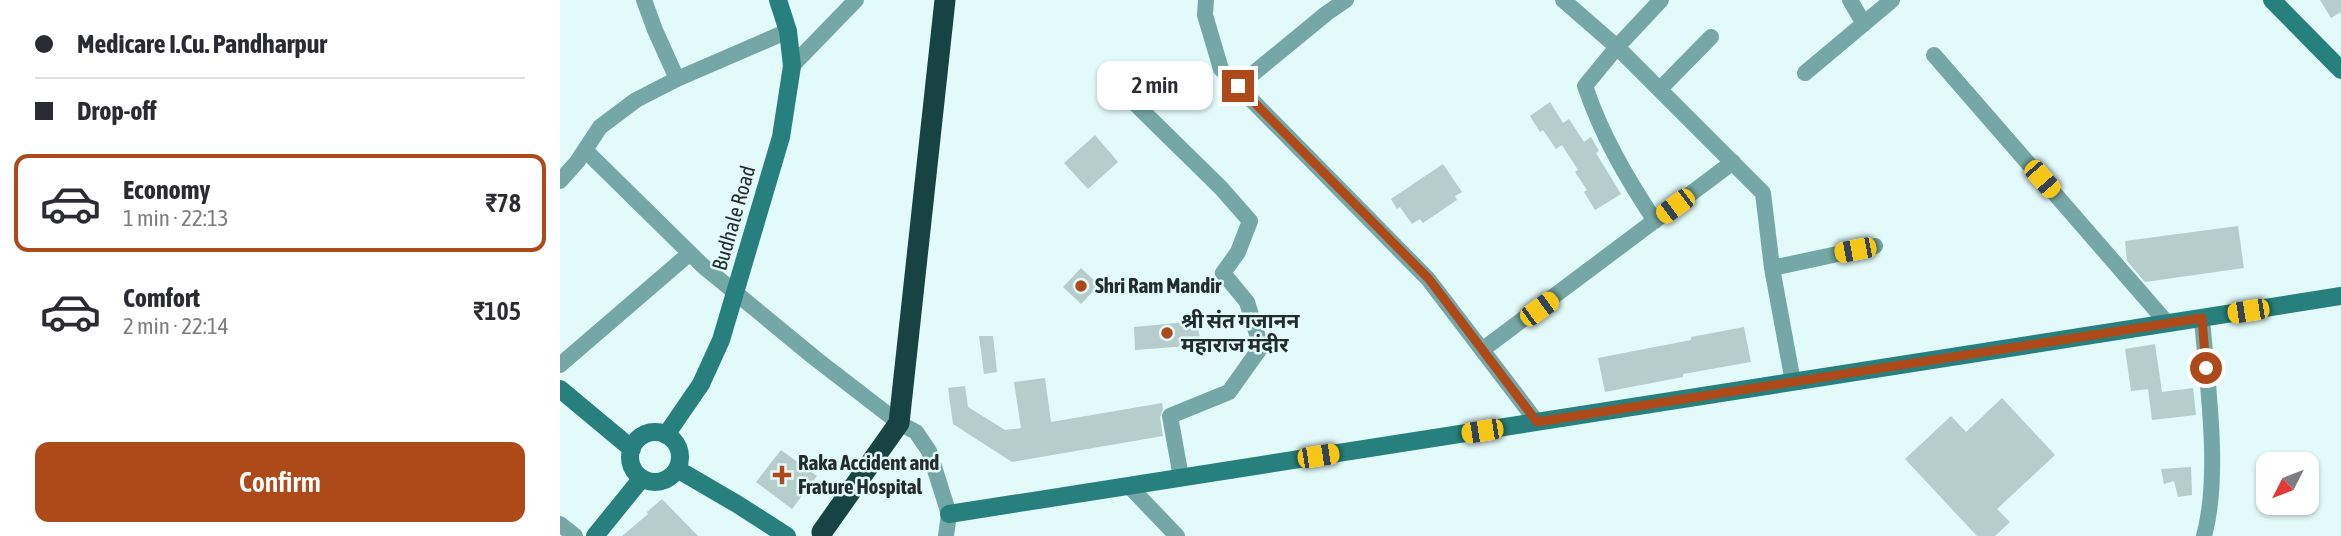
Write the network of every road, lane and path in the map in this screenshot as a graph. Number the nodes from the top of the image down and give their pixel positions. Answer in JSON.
{"nodes":[{"id":1,"x":644,"y":0,"type":"edge"},
{"id":2,"x":778,"y":0,"type":"edge"},
{"id":3,"x":856,"y":0,"type":"edge"},
{"id":4,"x":946,"y":0,"type":"edge"},
{"id":5,"x":1206,"y":0,"type":"edge"},
{"id":6,"x":1346,"y":0,"type":"edge"},
{"id":7,"x":1563,"y":0,"type":"edge"},
{"id":8,"x":1661,"y":0,"type":"edge"},
{"id":9,"x":1850,"y":0,"type":"edge"},
{"id":10,"x":1892,"y":0,"type":"edge"},
{"id":11,"x":2272,"y":0,"type":"edge"},
{"id":12,"x":1864,"y":24,"type":"junction"},
{"id":13,"x":788,"y":31,"type":"junction"},
{"id":14,"x":1711,"y":37,"type":"dead end"},
{"id":15,"x":1617,"y":47,"type":"junction"},
{"id":16,"x":1934,"y":55,"type":"dead end"},
{"id":17,"x":792,"y":66,"type":"junction"},
{"id":18,"x":2341,"y":70,"type":"edge"},
{"id":19,"x":1805,"y":73,"type":"dead end"},
{"id":20,"x":677,"y":79,"type":"junction"},
{"id":21,"x":1112,"y":82,"type":"dead end"},
{"id":22,"x":1238,"y":86,"type":"junction"},
{"id":23,"x":1660,"y":89,"type":"junction"},
{"id":24,"x":585,"y":150,"type":"junction"},
{"id":25,"x":1733,"y":162,"type":"junction"},
{"id":26,"x":561,"y":177,"type":"edge"},
{"id":27,"x":1655,"y":221,"type":"junction"},
{"id":28,"x":1875,"y":246,"type":"dead end"},
{"id":29,"x":689,"y":254,"type":"junction"},
{"id":30,"x":1772,"y":268,"type":"junction"},
{"id":31,"x":736,"y":295,"type":"junction"},
{"id":32,"x":2341,"y":296,"type":"edge"},
{"id":33,"x":2202,"y":318,"type":"junction"},
{"id":34,"x":2168,"y":324,"type":"junction"},
{"id":35,"x":1482,"y":350,"type":"junction"},
{"id":36,"x":560,"y":365,"type":"edge"},
{"id":37,"x":1793,"y":382,"type":"junction"},
{"id":38,"x":560,"y":389,"type":"edge"},
{"id":39,"x":1537,"y":422,"type":"junction"},
{"id":40,"x":899,"y":423,"type":"junction"},
{"id":41,"x":666,"y":435,"type":"junction"},
{"id":42,"x":632,"y":449,"type":"junction"},
{"id":43,"x":677,"y":469,"type":"junction"},
{"id":44,"x":1181,"y":477,"type":"junction"},
{"id":45,"x":642,"y":478,"type":"junction"},
{"id":46,"x":1129,"y":486,"type":"junction"},
{"id":47,"x":949,"y":514,"type":"junction"},
{"id":48,"x":560,"y":524,"type":"edge"},
{"id":49,"x":823,"y":535,"type":"edge"},
{"id":50,"x":575,"y":536,"type":"edge"},
{"id":51,"x":595,"y":536,"type":"edge"},
{"id":52,"x":787,"y":536,"type":"edge"},
{"id":53,"x":946,"y":536,"type":"edge"},
{"id":54,"x":1177,"y":536,"type":"edge"},
{"id":55,"x":2204,"y":536,"type":"edge"}],
"edges":[{"from":1,"to":20,"type":"street"},
{"from":2,"to":13,"type":"street","name":"Budhale Road"},
{"from":3,"to":17,"type":"street"},
{"from":4,"to":40,"type":"highway"},
{"from":5,"to":22,"type":"street"},
{"from":6,"to":22,"type":"street"},
{"from":7,"to":15,"type":"street"},
{"from":8,"to":15,"type":"street"},
{"from":9,"to":12,"type":"street"},
{"from":10,"to":12,"type":"street"},
{"from":11,"to":18,"type":"street"},
{"from":12,"to":19,"type":"street"},
{"from":13,"to":17,"type":"street","name":"Budhale Road"},
{"from":13,"to":20,"type":"street"},
{"from":14,"to":23,"type":"street"},
{"from":15,"to":23,"type":"street"},
{"from":15,"to":27,"type":"street"},
{"from":16,"to":34,"type":"street"},
{"from":17,"to":31,"type":"street","name":"Budhale Road"},
{"from":20,"to":24,"type":"street"},
{"from":21,"to":44,"type":"street"},
{"from":22,"to":35,"type":"street"},
{"from":23,"to":25,"type":"street"},
{"from":24,"to":26,"type":"street"},
{"from":24,"to":29,"type":"street"},
{"from":25,"to":27,"type":"street"},
{"from":25,"to":30,"type":"street"},
{"from":27,"to":35,"type":"street"},
{"from":28,"to":30,"type":"street"},
{"from":29,"to":31,"type":"street"},
{"from":29,"to":36,"type":"street"},
{"from":30,"to":37,"type":"street"},
{"from":31,"to":40,"type":"street"},
{"from":31,"to":41,"type":"street","name":"Budhale Road"},
{"from":32,"to":33,"type":"street"},
{"from":33,"to":34,"type":"street"},
{"from":33,"to":55,"type":"street"},
{"from":34,"to":37,"type":"street"},
{"from":35,"to":39,"type":"street"},
{"from":37,"to":39,"type":"street"},
{"from":38,"to":42,"type":"street"},
{"from":39,"to":44,"type":"street"},
{"from":40,"to":47,"type":"street"},
{"from":40,"to":49,"type":"highway"},
{"from":41,"to":42,"type":"street"},
{"from":41,"to":43,"type":"street"},
{"from":42,"to":45,"type":"street"},
{"from":43,"to":45,"type":"street"},
{"from":43,"to":52,"type":"street"},
{"from":44,"to":46,"type":"street"},
{"from":45,"to":51,"type":"street"},
{"from":46,"to":47,"type":"street"},
{"from":46,"to":54,"type":"street"},
{"from":47,"to":53,"type":"street"},
{"from":48,"to":50,"type":"street"}]}
